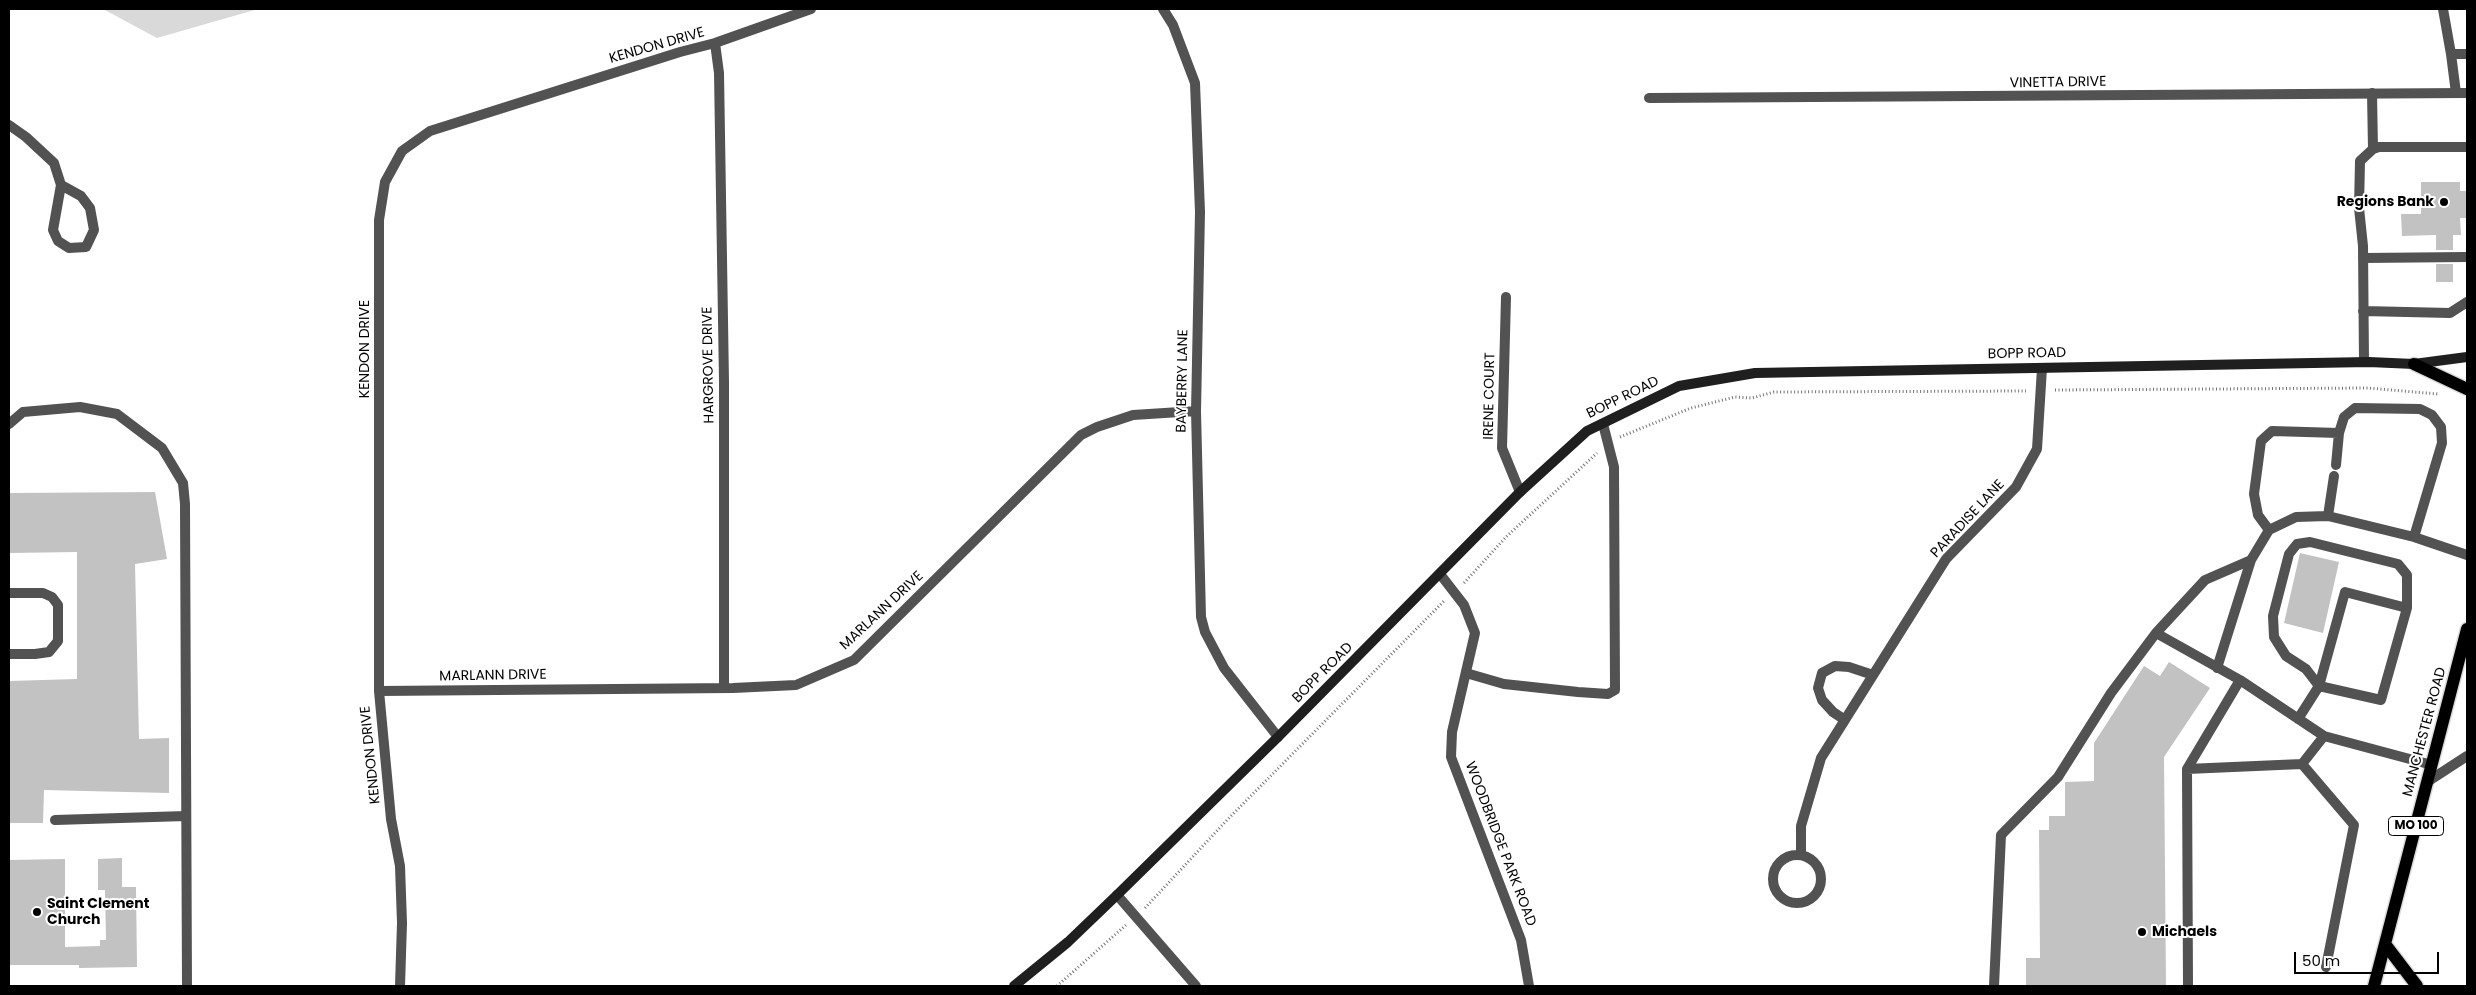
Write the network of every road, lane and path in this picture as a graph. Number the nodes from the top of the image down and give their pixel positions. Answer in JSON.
{"nodes":[{"id":1,"x":811,"y":9,"type":"edge"},
{"id":2,"x":1163,"y":9,"type":"edge"},
{"id":3,"x":2443,"y":9,"type":"edge"},
{"id":4,"x":715,"y":43,"type":"junction"},
{"id":5,"x":2451,"y":54,"type":"junction"},
{"id":6,"x":2467,"y":54,"type":"edge"},
{"id":7,"x":2372,"y":93,"type":"junction"},
{"id":8,"x":2456,"y":93,"type":"junction"},
{"id":9,"x":2467,"y":93,"type":"edge"},
{"id":10,"x":1649,"y":98,"type":"dead end"},
{"id":11,"x":9,"y":125,"type":"edge"},
{"id":12,"x":2467,"y":147,"type":"edge"},
{"id":13,"x":2373,"y":149,"type":"junction"},
{"id":14,"x":61,"y":185,"type":"junction"},
{"id":15,"x":2467,"y":257,"type":"edge"},
{"id":16,"x":2362,"y":258,"type":"junction"},
{"id":17,"x":1506,"y":297,"type":"dead end"},
{"id":18,"x":2467,"y":302,"type":"edge"},
{"id":19,"x":2364,"y":312,"type":"junction"},
{"id":20,"x":2467,"y":357,"type":"edge"},
{"id":21,"x":2364,"y":362,"type":"junction"},
{"id":22,"x":2414,"y":364,"type":"junction"},
{"id":23,"x":2042,"y":368,"type":"junction"},
{"id":24,"x":2467,"y":389,"type":"edge"},
{"id":25,"x":2040,"y":391,"type":"junction"},
{"id":26,"x":2447,"y":395,"type":"dead end"},
{"id":27,"x":1196,"y":411,"type":"junction"},
{"id":28,"x":9,"y":424,"type":"edge"},
{"id":29,"x":1603,"y":424,"type":"junction"},
{"id":30,"x":2339,"y":433,"type":"junction"},
{"id":31,"x":1608,"y":445,"type":"junction"},
{"id":32,"x":2336,"y":465,"type":"dead end"},
{"id":33,"x":2334,"y":476,"type":"dead end"},
{"id":34,"x":1520,"y":492,"type":"junction"},
{"id":35,"x":2328,"y":516,"type":"junction"},
{"id":36,"x":2269,"y":530,"type":"junction"},
{"id":37,"x":2414,"y":537,"type":"junction"},
{"id":38,"x":2467,"y":555,"type":"edge"},
{"id":39,"x":2251,"y":560,"type":"junction"},
{"id":40,"x":1440,"y":574,"type":"junction"},
{"id":41,"x":1454,"y":592,"type":"junction"},
{"id":42,"x":9,"y":593,"type":"edge"},
{"id":43,"x":2407,"y":608,"type":"junction"},
{"id":44,"x":2467,"y":630,"type":"edge"},
{"id":45,"x":2156,"y":633,"type":"junction"},
{"id":46,"x":9,"y":654,"type":"edge"},
{"id":47,"x":2465,"y":654,"type":"edge"},
{"id":48,"x":2217,"y":668,"type":"junction"},
{"id":49,"x":1466,"y":673,"type":"junction"},
{"id":50,"x":1873,"y":675,"type":"junction"},
{"id":51,"x":2240,"y":680,"type":"junction"},
{"id":52,"x":2320,"y":686,"type":"junction"},
{"id":53,"x":724,"y":687,"type":"junction"},
{"id":54,"x":379,"y":691,"type":"junction"},
{"id":55,"x":1845,"y":720,"type":"junction"},
{"id":56,"x":2298,"y":720,"type":"junction"},
{"id":57,"x":2324,"y":736,"type":"junction"},
{"id":58,"x":1278,"y":737,"type":"junction"},
{"id":59,"x":2467,"y":756,"type":"edge"},
{"id":60,"x":2302,"y":764,"type":"junction"},
{"id":61,"x":2432,"y":765,"type":"junction"},
{"id":62,"x":2187,"y":769,"type":"junction"},
{"id":63,"x":2428,"y":782,"type":"junction"},
{"id":64,"x":186,"y":816,"type":"junction"},
{"id":65,"x":54,"y":820,"type":"dead end"},
{"id":66,"x":1801,"y":854,"type":"junction"},
{"id":67,"x":1117,"y":895,"type":"junction"},
{"id":68,"x":1136,"y":917,"type":"junction"},
{"id":69,"x":2385,"y":944,"type":"junction"},
{"id":70,"x":2326,"y":967,"type":"dead end"},
{"id":71,"x":187,"y":986,"type":"edge"},
{"id":72,"x":400,"y":986,"type":"edge"},
{"id":73,"x":1014,"y":986,"type":"edge"},
{"id":74,"x":1057,"y":986,"type":"edge"},
{"id":75,"x":1196,"y":986,"type":"edge"},
{"id":76,"x":1528,"y":986,"type":"edge"},
{"id":77,"x":1994,"y":986,"type":"edge"},
{"id":78,"x":2188,"y":986,"type":"edge"},
{"id":79,"x":2374,"y":986,"type":"edge"},
{"id":80,"x":2417,"y":986,"type":"edge"}],
"edges":[{"from":1,"to":4,"type":"street","name":"KENDON DRIVE"},
{"from":2,"to":27,"type":"street","name":"BAYBERRY LANE"},
{"from":3,"to":5,"type":"street"},
{"from":4,"to":53,"type":"street","name":"HARGROVE DRIVE"},
{"from":4,"to":54,"type":"street","name":"KENDON DRIVE"},
{"from":5,"to":6,"type":"street"},
{"from":5,"to":8,"type":"street"},
{"from":7,"to":8,"type":"street","name":"VINETTA DRIVE"},
{"from":7,"to":10,"type":"street","name":"VINETTA DRIVE"},
{"from":7,"to":13,"type":"street"},
{"from":8,"to":9,"type":"street","name":"VINETTA DRIVE"},
{"from":11,"to":14,"type":"street"},
{"from":12,"to":13,"type":"street"},
{"from":13,"to":16,"type":"street"},
{"from":14,"to":14,"type":"street"},
{"from":15,"to":16,"type":"street"},
{"from":16,"to":19,"type":"street"},
{"from":17,"to":34,"type":"street","name":"IRENE COURT"},
{"from":18,"to":19,"type":"street"},
{"from":19,"to":21,"type":"street"},
{"from":20,"to":22,"type":"street","name":"BOPP ROAD"},
{"from":21,"to":22,"type":"street","name":"BOPP ROAD"},
{"from":21,"to":23,"type":"street","name":"BOPP ROAD"},
{"from":22,"to":24,"type":"main road"},
{"from":23,"to":25,"type":"street","name":"PARADISE LANE"},
{"from":23,"to":29,"type":"street","name":"BOPP ROAD"},
{"from":25,"to":26,"type":"path"},
{"from":25,"to":31,"type":"path"},
{"from":25,"to":50,"type":"street","name":"PARADISE LANE"},
{"from":27,"to":53,"type":"street","name":"MARLANN DRIVE"},
{"from":27,"to":58,"type":"street","name":"BAYBERRY LANE"},
{"from":28,"to":64,"type":"street"},
{"from":29,"to":31,"type":"street"},
{"from":29,"to":34,"type":"street","name":"BOPP ROAD"},
{"from":30,"to":32,"type":"street"},
{"from":30,"to":36,"type":"street"},
{"from":30,"to":37,"type":"street"},
{"from":31,"to":41,"type":"path"},
{"from":31,"to":49,"type":"street"},
{"from":33,"to":35,"type":"street"},
{"from":34,"to":40,"type":"street","name":"BOPP ROAD"},
{"from":35,"to":36,"type":"street"},
{"from":35,"to":37,"type":"street"},
{"from":36,"to":39,"type":"street"},
{"from":37,"to":38,"type":"street"},
{"from":39,"to":45,"type":"street"},
{"from":39,"to":48,"type":"street"},
{"from":40,"to":41,"type":"street","name":"WOODBRIDGE PARK ROAD"},
{"from":40,"to":58,"type":"street","name":"BOPP ROAD"},
{"from":41,"to":49,"type":"street","name":"WOODBRIDGE PARK ROAD"},
{"from":41,"to":68,"type":"path"},
{"from":42,"to":46,"type":"street"},
{"from":43,"to":52,"type":"street"},
{"from":43,"to":52,"type":"street"},
{"from":43,"to":52,"type":"street"},
{"from":44,"to":47,"type":"main road","name":"MANCHESTER ROAD","number":"MO 100"},
{"from":45,"to":48,"type":"street"},
{"from":45,"to":77,"type":"street"},
{"from":47,"to":61,"type":"main road","name":"MANCHESTER ROAD","number":"MO 100"},
{"from":48,"to":51,"type":"street"},
{"from":49,"to":76,"type":"street","name":"WOODBRIDGE PARK ROAD"},
{"from":50,"to":55,"type":"street","name":"PARADISE LANE"},
{"from":50,"to":55,"type":"street"},
{"from":51,"to":56,"type":"street"},
{"from":51,"to":62,"type":"street"},
{"from":52,"to":56,"type":"street"},
{"from":53,"to":54,"type":"street","name":"MARLANN DRIVE"},
{"from":54,"to":72,"type":"street","name":"KENDON DRIVE"},
{"from":55,"to":66,"type":"street","name":"PARADISE LANE"},
{"from":56,"to":57,"type":"street"},
{"from":57,"to":60,"type":"street"},
{"from":57,"to":61,"type":"street"},
{"from":58,"to":67,"type":"street","name":"BOPP ROAD"},
{"from":59,"to":63,"type":"street"},
{"from":60,"to":62,"type":"street"},
{"from":60,"to":70,"type":"street"},
{"from":61,"to":63,"type":"main road","name":"MANCHESTER ROAD","number":"MO 100"},
{"from":62,"to":78,"type":"street"},
{"from":63,"to":69,"type":"main road","name":"MANCHESTER ROAD","number":"MO 100"},
{"from":64,"to":65,"type":"street"},
{"from":64,"to":71,"type":"street"},
{"from":66,"to":66,"type":"street"},
{"from":67,"to":68,"type":"street"},
{"from":67,"to":73,"type":"street","name":"BOPP ROAD"},
{"from":68,"to":74,"type":"path"},
{"from":68,"to":75,"type":"street"},
{"from":69,"to":79,"type":"main road","name":"MANCHESTER ROAD","number":"MO 100"},
{"from":69,"to":80,"type":"main road"}]}
